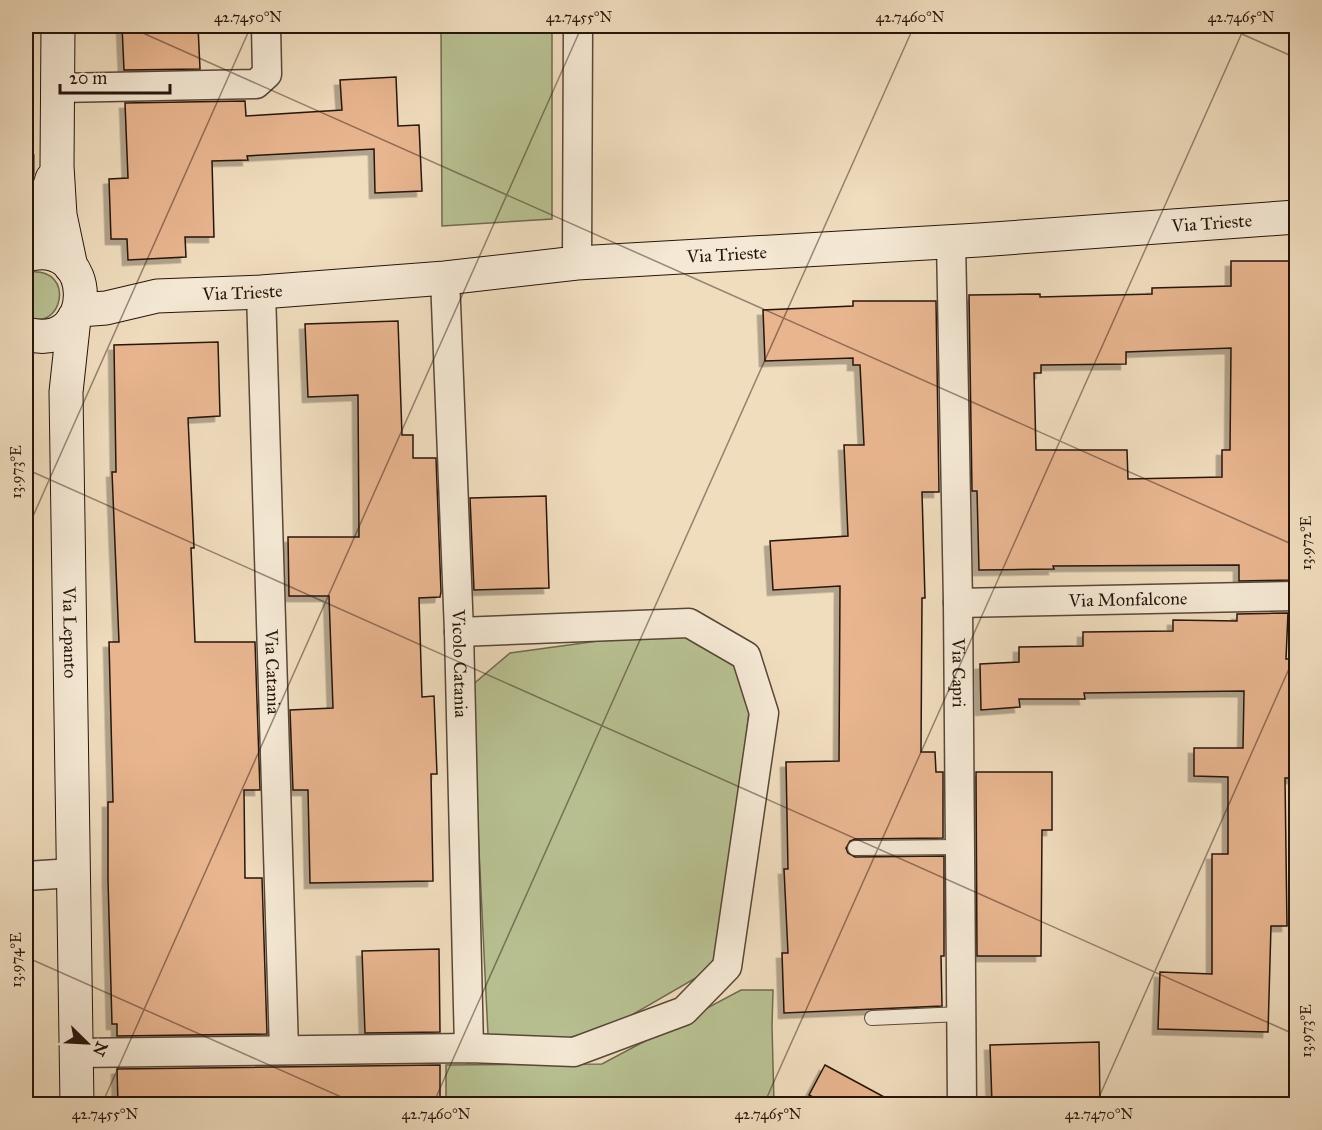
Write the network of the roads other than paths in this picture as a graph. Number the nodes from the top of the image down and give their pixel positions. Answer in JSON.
{"nodes":[{"id":1,"x":58,"y":26,"type":"edge"},
{"id":2,"x":266,"y":26,"type":"edge"},
{"id":3,"x":578,"y":26,"type":"edge"},
{"id":4,"x":59,"y":88,"type":"junction"},
{"id":5,"x":57,"y":166,"type":"junction"},
{"id":6,"x":1296,"y":217,"type":"edge"},
{"id":7,"x":951,"y":241,"type":"junction"},
{"id":8,"x":27,"y":255,"type":"edge"},
{"id":9,"x":577,"y":263,"type":"junction"},
{"id":10,"x":445,"y":278,"type":"junction"},
{"id":11,"x":261,"y":292,"type":"junction"},
{"id":12,"x":76,"y":293,"type":"junction"},
{"id":13,"x":26,"y":335,"type":"edge"},
{"id":14,"x":66,"y":392,"type":"junction"},
{"id":15,"x":1296,"y":596,"type":"edge"},
{"id":16,"x":958,"y":603,"type":"junction"},
{"id":17,"x":459,"y":632,"type":"junction"},
{"id":18,"x":960,"y":847,"type":"junction"},
{"id":19,"x":855,"y":848,"type":"dead end"},
{"id":20,"x":73,"y":873,"type":"junction"},
{"id":21,"x":26,"y":876,"type":"edge"},
{"id":22,"x":961,"y":1014,"type":"junction"},
{"id":23,"x":872,"y":1017,"type":"dead end"},
{"id":24,"x":470,"y":1048,"type":"junction"},
{"id":25,"x":284,"y":1050,"type":"junction"},
{"id":26,"x":76,"y":1053,"type":"junction"},
{"id":27,"x":77,"y":1104,"type":"edge"},
{"id":28,"x":962,"y":1104,"type":"edge"}],
"edges":[{"from":1,"to":4,"type":"street","name":"Via Lepanto"},
{"from":2,"to":4,"type":"street"},
{"from":3,"to":9,"type":"street"},
{"from":4,"to":5,"type":"street","name":"Via Lepanto"},
{"from":5,"to":8,"type":"street","name":"Via Lepanto"},
{"from":5,"to":12,"type":"street","name":"Via Lepanto"},
{"from":6,"to":7,"type":"street","name":"Via Trieste"},
{"from":7,"to":9,"type":"street","name":"Via Trieste"},
{"from":7,"to":16,"type":"street","name":"Via Capri"},
{"from":8,"to":12,"type":"street"},
{"from":9,"to":10,"type":"street","name":"Via Trieste"},
{"from":10,"to":11,"type":"street","name":"Via Trieste"},
{"from":10,"to":17,"type":"street","name":"Vicolo Catania"},
{"from":11,"to":12,"type":"street","name":"Via Trieste"},
{"from":11,"to":25,"type":"street","name":"Via Catania"},
{"from":12,"to":13,"type":"street"},
{"from":12,"to":14,"type":"street","name":"Via Lepanto"},
{"from":13,"to":14,"type":"street"},
{"from":14,"to":20,"type":"street","name":"Via Lepanto"},
{"from":15,"to":16,"type":"street","name":"Via Monfalcone"},
{"from":16,"to":18,"type":"street","name":"Via Capri"},
{"from":17,"to":24,"type":"street","name":"Vicolo Catania"},
{"from":17,"to":24,"type":"street"},
{"from":18,"to":19,"type":"lane"},
{"from":18,"to":22,"type":"street","name":"Via Capri"},
{"from":20,"to":21,"type":"street"},
{"from":20,"to":26,"type":"street","name":"Via Lepanto"},
{"from":22,"to":23,"type":"lane"},
{"from":22,"to":28,"type":"street","name":"Via Capri"},
{"from":24,"to":25,"type":"street"},
{"from":25,"to":26,"type":"street"},
{"from":26,"to":27,"type":"street","name":"Via Lepanto"}]}
